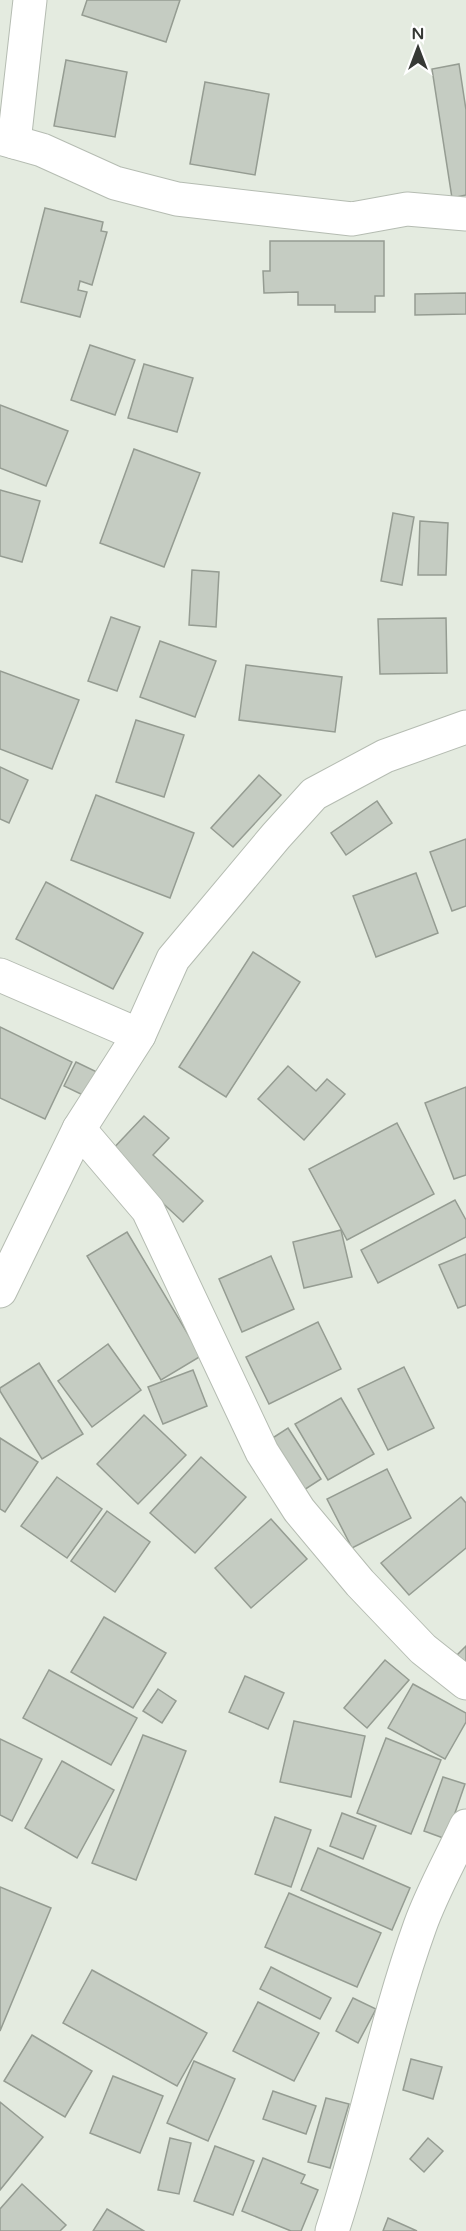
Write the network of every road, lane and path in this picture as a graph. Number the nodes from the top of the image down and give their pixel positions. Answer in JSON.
{"nodes":[{"id":1,"x":30,"y":0,"type":"edge"},
{"id":2,"x":7,"y":140,"type":"edge"},
{"id":3,"x":466,"y":214,"type":"edge"},
{"id":4,"x":466,"y":727,"type":"edge"},
{"id":5,"x":0,"y":975,"type":"edge"},
{"id":6,"x":139,"y":1035,"type":"junction"},
{"id":7,"x":79,"y":1129,"type":"junction"},
{"id":8,"x":0,"y":1291,"type":"edge"},
{"id":9,"x":466,"y":1683,"type":"edge"},
{"id":10,"x":466,"y":1826,"type":"edge"},
{"id":11,"x":332,"y":2231,"type":"edge"}],
"edges":[{"from":1,"to":2,"type":"street"},
{"from":2,"to":3,"type":"street"},
{"from":4,"to":6,"type":"street"},
{"from":5,"to":6,"type":"street"},
{"from":6,"to":7,"type":"street"},
{"from":7,"to":8,"type":"street"},
{"from":7,"to":9,"type":"street"},
{"from":10,"to":11,"type":"street"}]}
